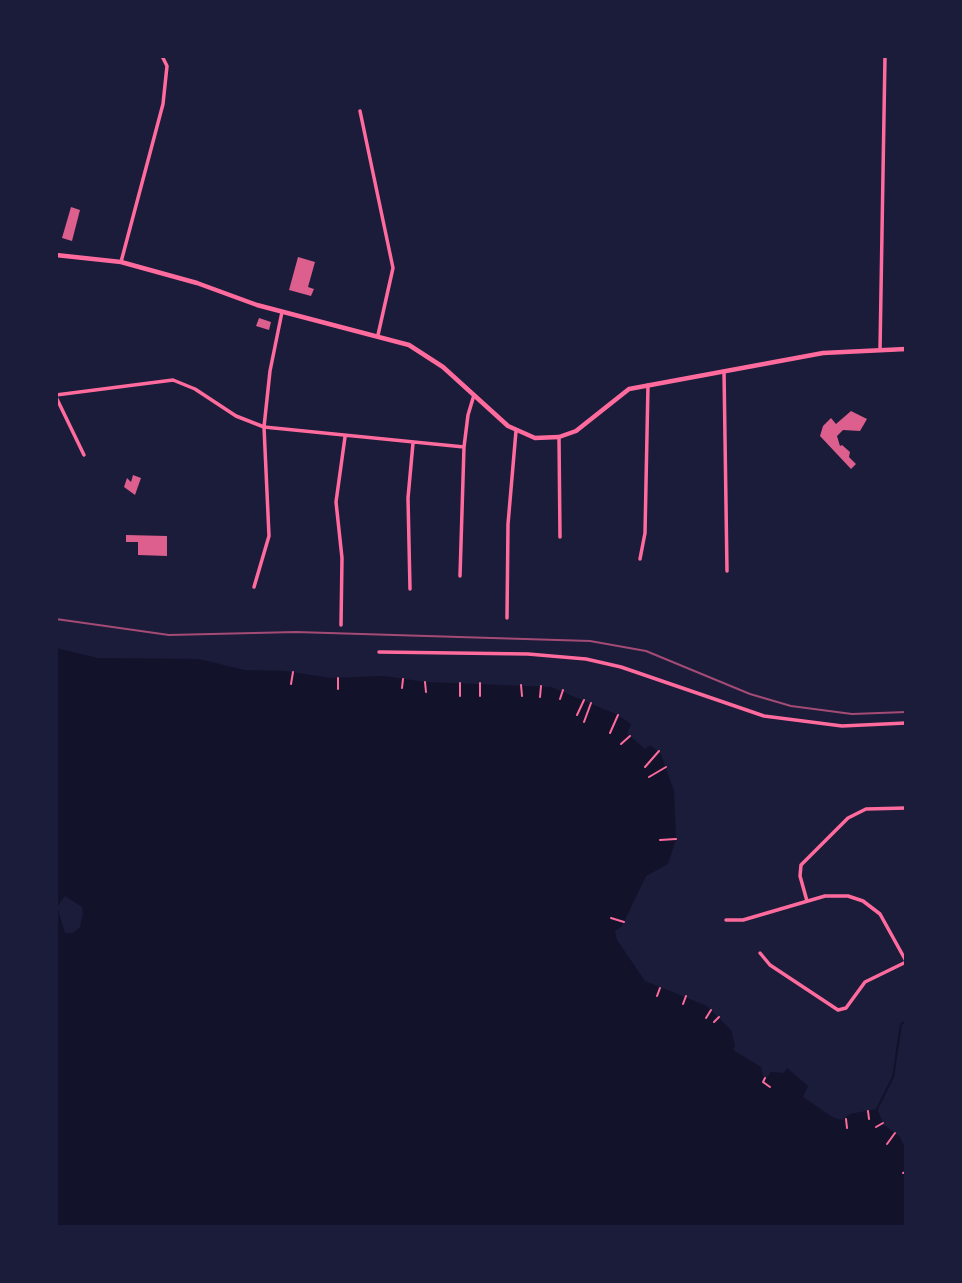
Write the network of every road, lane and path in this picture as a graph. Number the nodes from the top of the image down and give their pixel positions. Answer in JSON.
{"nodes":[{"id":1,"x":162,"y":56,"type":"edge"},
{"id":2,"x":885,"y":56,"type":"edge"},
{"id":3,"x":360,"y":111,"type":"dead end"},
{"id":4,"x":58,"y":254,"type":"edge"},
{"id":5,"x":121,"y":261,"type":"junction"},
{"id":6,"x":282,"y":312,"type":"junction"},
{"id":7,"x":378,"y":335,"type":"junction"},
{"id":8,"x":880,"y":350,"type":"junction"},
{"id":9,"x":905,"y":350,"type":"edge"},
{"id":10,"x":724,"y":371,"type":"junction"},
{"id":11,"x":648,"y":385,"type":"junction"},
{"id":12,"x":475,"y":394,"type":"junction"},
{"id":13,"x":56,"y":396,"type":"edge"},
{"id":14,"x":264,"y":427,"type":"junction"},
{"id":15,"x":516,"y":431,"type":"junction"},
{"id":16,"x":345,"y":437,"type":"junction"},
{"id":17,"x":559,"y":437,"type":"junction"},
{"id":18,"x":412,"y":443,"type":"junction"},
{"id":19,"x":464,"y":447,"type":"junction"},
{"id":20,"x":84,"y":455,"type":"dead end"},
{"id":21,"x":560,"y":537,"type":"dead end"},
{"id":22,"x":640,"y":559,"type":"dead end"},
{"id":23,"x":727,"y":571,"type":"dead end"},
{"id":24,"x":460,"y":576,"type":"dead end"},
{"id":25,"x":254,"y":587,"type":"dead end"},
{"id":26,"x":410,"y":589,"type":"dead end"},
{"id":27,"x":507,"y":618,"type":"dead end"},
{"id":28,"x":341,"y":625,"type":"dead end"},
{"id":29,"x":379,"y":652,"type":"dead end"},
{"id":30,"x":293,"y":672,"type":"dead end"},
{"id":31,"x":338,"y":678,"type":"dead end"},
{"id":32,"x":402,"y":679,"type":"dead end"},
{"id":33,"x":425,"y":681,"type":"dead end"},
{"id":34,"x":460,"y":683,"type":"dead end"},
{"id":35,"x":480,"y":683,"type":"dead end"},
{"id":36,"x":290,"y":684,"type":"dead end"},
{"id":37,"x":521,"y":685,"type":"dead end"},
{"id":38,"x":541,"y":686,"type":"dead end"},
{"id":39,"x":402,"y":688,"type":"dead end"},
{"id":40,"x":338,"y":689,"type":"dead end"},
{"id":41,"x":563,"y":690,"type":"dead end"},
{"id":42,"x":426,"y":692,"type":"dead end"},
{"id":43,"x":460,"y":696,"type":"dead end"},
{"id":44,"x":480,"y":696,"type":"dead end"},
{"id":45,"x":522,"y":696,"type":"dead end"},
{"id":46,"x":540,"y":698,"type":"dead end"},
{"id":47,"x":559,"y":699,"type":"dead end"},
{"id":48,"x":584,"y":700,"type":"dead end"},
{"id":49,"x":591,"y":704,"type":"dead end"},
{"id":50,"x":577,"y":715,"type":"dead end"},
{"id":51,"x":618,"y":715,"type":"dead end"},
{"id":52,"x":584,"y":722,"type":"dead end"},
{"id":53,"x":906,"y":723,"type":"edge"},
{"id":54,"x":610,"y":733,"type":"dead end"},
{"id":55,"x":630,"y":736,"type":"dead end"},
{"id":56,"x":621,"y":744,"type":"dead end"},
{"id":57,"x":659,"y":751,"type":"dead end"},
{"id":58,"x":645,"y":767,"type":"dead end"},
{"id":59,"x":666,"y":767,"type":"dead end"},
{"id":60,"x":649,"y":777,"type":"dead end"},
{"id":61,"x":906,"y":808,"type":"edge"},
{"id":62,"x":676,"y":839,"type":"dead end"},
{"id":63,"x":660,"y":840,"type":"dead end"},
{"id":64,"x":807,"y":901,"type":"junction"},
{"id":65,"x":611,"y":918,"type":"dead end"},
{"id":66,"x":726,"y":920,"type":"dead end"},
{"id":67,"x":624,"y":922,"type":"dead end"},
{"id":68,"x":760,"y":953,"type":"dead end"},
{"id":69,"x":906,"y":961,"type":"edge"},
{"id":70,"x":660,"y":988,"type":"dead end"},
{"id":71,"x":657,"y":996,"type":"dead end"},
{"id":72,"x":686,"y":996,"type":"dead end"},
{"id":73,"x":683,"y":1004,"type":"dead end"},
{"id":74,"x":711,"y":1010,"type":"dead end"},
{"id":75,"x":719,"y":1017,"type":"dead end"},
{"id":76,"x":706,"y":1018,"type":"dead end"},
{"id":77,"x":714,"y":1022,"type":"dead end"},
{"id":78,"x":765,"y":1078,"type":"dead end"},
{"id":79,"x":771,"y":1087,"type":"dead end"},
{"id":80,"x":869,"y":1111,"type":"dead end"},
{"id":81,"x":846,"y":1119,"type":"dead end"},
{"id":82,"x":869,"y":1119,"type":"dead end"},
{"id":83,"x":883,"y":1123,"type":"dead end"},
{"id":84,"x":876,"y":1127,"type":"dead end"},
{"id":85,"x":847,"y":1128,"type":"dead end"},
{"id":86,"x":895,"y":1133,"type":"dead end"},
{"id":87,"x":887,"y":1144,"type":"dead end"}],
"edges":[{"from":1,"to":5,"type":"street"},
{"from":2,"to":8,"type":"street"},
{"from":3,"to":7,"type":"street"},
{"from":4,"to":5,"type":"main road"},
{"from":5,"to":6,"type":"main road"},
{"from":6,"to":7,"type":"main road"},
{"from":6,"to":14,"type":"street"},
{"from":7,"to":12,"type":"main road"},
{"from":8,"to":9,"type":"main road"},
{"from":8,"to":10,"type":"main road"},
{"from":10,"to":11,"type":"main road"},
{"from":10,"to":23,"type":"street"},
{"from":11,"to":17,"type":"main road"},
{"from":11,"to":22,"type":"street"},
{"from":12,"to":15,"type":"main road"},
{"from":12,"to":19,"type":"street"},
{"from":13,"to":14,"type":"street"},
{"from":13,"to":20,"type":"street"},
{"from":14,"to":16,"type":"street"},
{"from":14,"to":25,"type":"street"},
{"from":15,"to":17,"type":"main road"},
{"from":15,"to":27,"type":"street"},
{"from":16,"to":18,"type":"street"},
{"from":16,"to":28,"type":"street"},
{"from":17,"to":21,"type":"street"},
{"from":18,"to":19,"type":"street"},
{"from":18,"to":26,"type":"street"},
{"from":19,"to":24,"type":"street"},
{"from":29,"to":53,"type":"street"},
{"from":30,"to":36,"type":"path"},
{"from":31,"to":40,"type":"path"},
{"from":32,"to":39,"type":"path"},
{"from":33,"to":42,"type":"path"},
{"from":34,"to":43,"type":"path"},
{"from":35,"to":44,"type":"path"},
{"from":37,"to":45,"type":"path"},
{"from":38,"to":46,"type":"path"},
{"from":41,"to":47,"type":"path"},
{"from":48,"to":50,"type":"path"},
{"from":49,"to":52,"type":"path"},
{"from":51,"to":54,"type":"path"},
{"from":55,"to":56,"type":"path"},
{"from":57,"to":58,"type":"path"},
{"from":59,"to":60,"type":"path"},
{"from":61,"to":64,"type":"street"},
{"from":62,"to":63,"type":"path"},
{"from":64,"to":66,"type":"street"},
{"from":64,"to":69,"type":"street"},
{"from":65,"to":67,"type":"path"},
{"from":68,"to":69,"type":"street"},
{"from":70,"to":71,"type":"path"},
{"from":72,"to":73,"type":"path"},
{"from":74,"to":76,"type":"path"},
{"from":75,"to":77,"type":"path"},
{"from":78,"to":79,"type":"path"},
{"from":80,"to":82,"type":"path"},
{"from":81,"to":85,"type":"path"},
{"from":83,"to":84,"type":"path"},
{"from":86,"to":87,"type":"path"}]}
